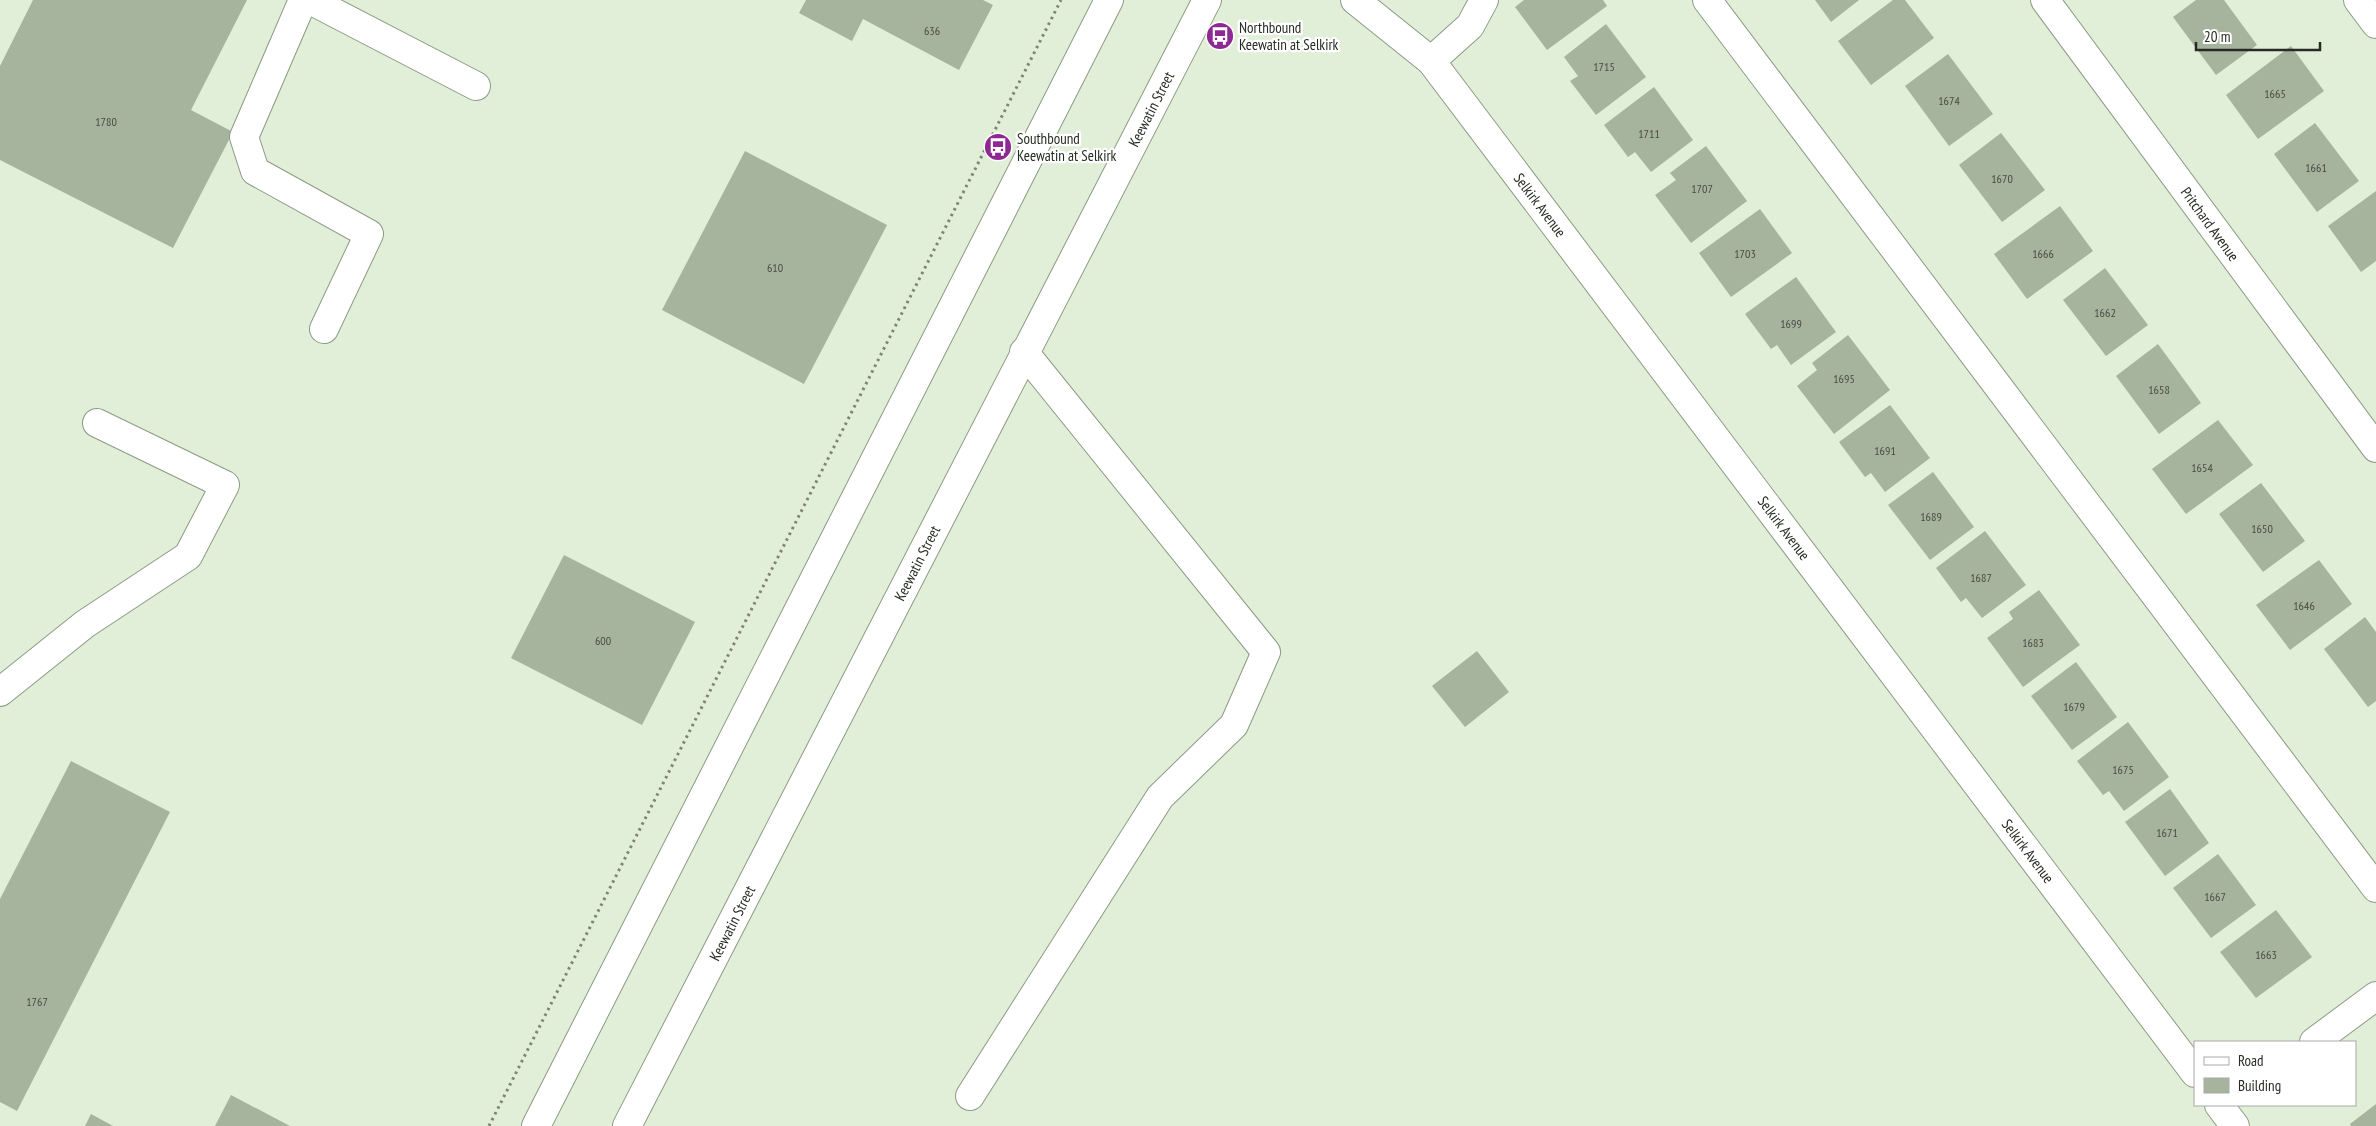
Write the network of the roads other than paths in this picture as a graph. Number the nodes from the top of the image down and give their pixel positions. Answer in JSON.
{"nodes":[{"id":1,"x":302,"y":0,"type":"edge"},
{"id":2,"x":310,"y":0,"type":"edge"},
{"id":3,"x":1109,"y":0,"type":"edge"},
{"id":4,"x":1208,"y":0,"type":"edge"},
{"id":5,"x":1356,"y":0,"type":"edge"},
{"id":6,"x":1484,"y":0,"type":"edge"},
{"id":7,"x":1707,"y":0,"type":"edge"},
{"id":8,"x":2045,"y":0,"type":"edge"},
{"id":9,"x":2358,"y":0,"type":"edge"},
{"id":10,"x":2376,"y":24,"type":"edge"},
{"id":11,"x":1431,"y":61,"type":"junction"},
{"id":12,"x":476,"y":86,"type":"dead end"},
{"id":13,"x":324,"y":330,"type":"dead end"},
{"id":14,"x":1024,"y":352,"type":"junction"},
{"id":15,"x":97,"y":423,"type":"dead end"},
{"id":16,"x":2376,"y":448,"type":"edge"},
{"id":17,"x":0,"y":692,"type":"edge"},
{"id":18,"x":2376,"y":888,"type":"edge"},
{"id":19,"x":2376,"y":996,"type":"edge"},
{"id":20,"x":2315,"y":1041,"type":"edge"},
{"id":21,"x":2194,"y":1072,"type":"edge"},
{"id":22,"x":970,"y":1096,"type":"dead end"},
{"id":23,"x":536,"y":1126,"type":"edge"},
{"id":24,"x":628,"y":1126,"type":"edge"}],
"edges":[{"from":1,"to":13,"type":"main road"},
{"from":2,"to":12,"type":"main road"},
{"from":3,"to":23,"type":"main road"},
{"from":4,"to":14,"type":"main road","name":"Keewatin Street"},
{"from":5,"to":11,"type":"main road","name":"Selkirk Avenue"},
{"from":6,"to":11,"type":"main road"},
{"from":7,"to":18,"type":"main road"},
{"from":8,"to":16,"type":"main road","name":"Pritchard Avenue"},
{"from":9,"to":10,"type":"main road"},
{"from":11,"to":21,"type":"main road","name":"Selkirk Avenue"},
{"from":14,"to":22,"type":"main road"},
{"from":14,"to":24,"type":"main road","name":"Keewatin Street"},
{"from":15,"to":17,"type":"main road"},
{"from":19,"to":20,"type":"main road"}]}
